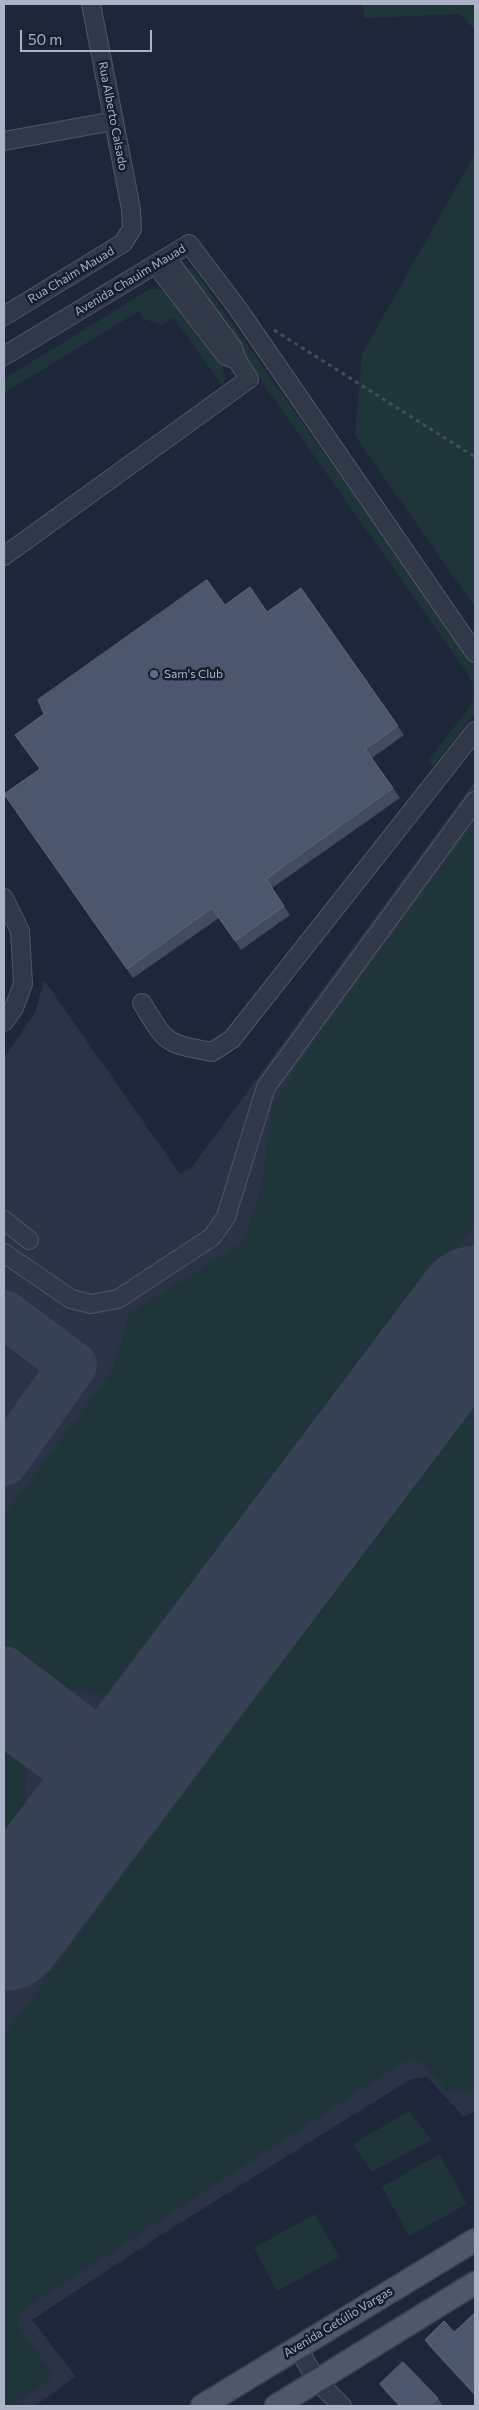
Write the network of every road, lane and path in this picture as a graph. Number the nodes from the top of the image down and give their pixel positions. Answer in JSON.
{"nodes":[{"id":1,"x":91,"y":4,"type":"edge"},
{"id":2,"x":114,"y":121,"type":"junction"},
{"id":3,"x":4,"y":141,"type":"edge"},
{"id":4,"x":132,"y":229,"type":"joint"},
{"id":5,"x":162,"y":261,"type":"junction"},
{"id":6,"x":4,"y":316,"type":"edge"},
{"id":7,"x":269,"y":326,"type":"dead end"},
{"id":8,"x":4,"y":356,"type":"edge"},
{"id":9,"x":475,"y":457,"type":"edge"},
{"id":10,"x":4,"y":556,"type":"edge"},
{"id":11,"x":475,"y":653,"type":"edge"},
{"id":12,"x":475,"y":731,"type":"edge"},
{"id":13,"x":475,"y":801,"type":"edge"},
{"id":14,"x":4,"y":898,"type":"edge"},
{"id":15,"x":142,"y":1003,"type":"dead end"},
{"id":16,"x":4,"y":1022,"type":"edge"},
{"id":17,"x":4,"y":1220,"type":"edge"},
{"id":18,"x":29,"y":1240,"type":"dead end"},
{"id":19,"x":4,"y":1253,"type":"edge"},
{"id":20,"x":475,"y":2240,"type":"edge"},
{"id":21,"x":475,"y":2283,"type":"edge"},
{"id":22,"x":297,"y":2347,"type":"junction"},
{"id":23,"x":317,"y":2381,"type":"junction"},
{"id":24,"x":202,"y":2406,"type":"edge"},
{"id":25,"x":276,"y":2406,"type":"edge"},
{"id":26,"x":342,"y":2406,"type":"edge"}],
"edges":[{"from":1,"to":2,"type":"street","name":"Rua Alberto Calsado"},
{"from":2,"to":3,"type":"street"},
{"from":2,"to":4,"type":"street","name":"Rua Alberto Calsado"},
{"from":4,"to":6,"type":"street","name":"Rua Chaim Mauad"},
{"from":5,"to":8,"type":"street","name":"Avenida Chauim Mauad"},
{"from":5,"to":10,"type":"street"},
{"from":5,"to":11,"type":"street","name":"Avenida Chauim Mauad"},
{"from":7,"to":9,"type":"path"},
{"from":12,"to":15,"type":"street"},
{"from":13,"to":19,"type":"street"},
{"from":14,"to":16,"type":"street"},
{"from":17,"to":18,"type":"street"},
{"from":20,"to":22,"type":"main road","name":"Avenida Getúlio Vargas"},
{"from":21,"to":23,"type":"main road"},
{"from":22,"to":23,"type":"street"},
{"from":22,"to":24,"type":"main road","name":"Avenida Getúlio Vargas"},
{"from":23,"to":25,"type":"main road"},
{"from":23,"to":26,"type":"street"}]}
